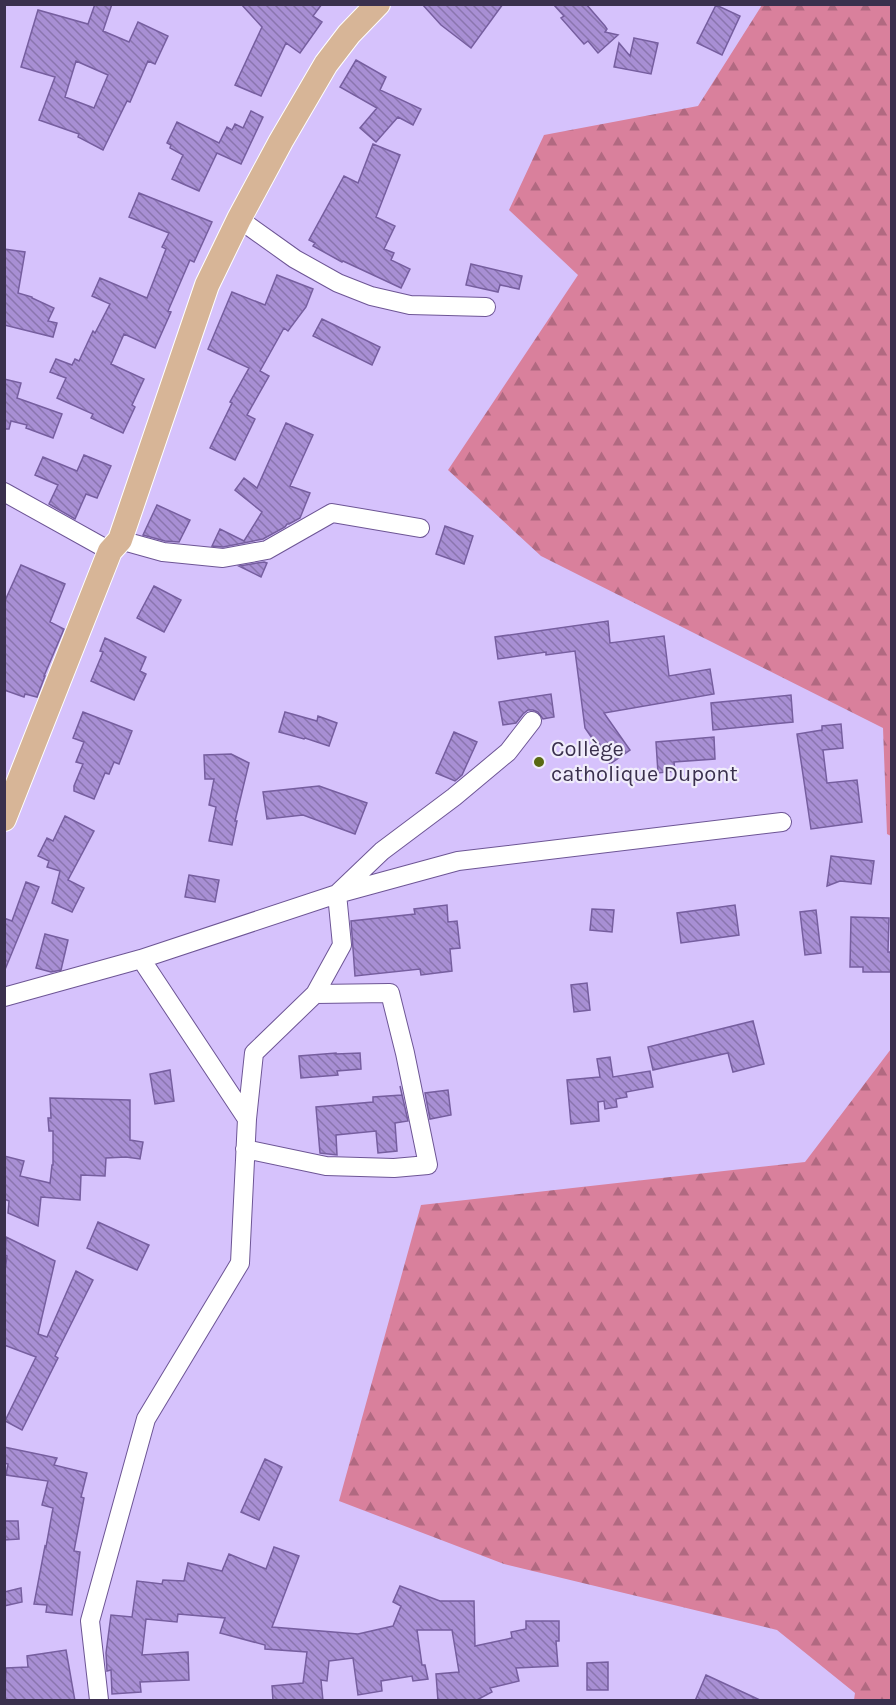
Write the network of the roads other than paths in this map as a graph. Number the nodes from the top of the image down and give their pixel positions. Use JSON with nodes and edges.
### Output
{"nodes":[{"id":1,"x":378,"y":4,"type":"edge"},
{"id":2,"x":239,"y":219,"type":"junction"},
{"id":3,"x":486,"y":307,"type":"dead end"},
{"id":4,"x":4,"y":492,"type":"edge"},
{"id":5,"x":420,"y":528,"type":"dead end"},
{"id":6,"x":115,"y":545,"type":"junction"},
{"id":7,"x":532,"y":721,"type":"dead end"},
{"id":8,"x":4,"y":819,"type":"edge"},
{"id":9,"x":782,"y":822,"type":"dead end"},
{"id":10,"x":337,"y":894,"type":"junction"},
{"id":11,"x":141,"y":959,"type":"junction"},
{"id":12,"x":315,"y":994,"type":"junction"},
{"id":13,"x":4,"y":997,"type":"edge"},
{"id":14,"x":247,"y":1119,"type":"junction"},
{"id":15,"x":245,"y":1149,"type":"junction"},
{"id":16,"x":99,"y":1701,"type":"edge"}],
"edges":[{"from":1,"to":2,"type":"main road"},
{"from":2,"to":3,"type":"street"},
{"from":2,"to":6,"type":"main road"},
{"from":4,"to":6,"type":"street"},
{"from":5,"to":6,"type":"street"},
{"from":6,"to":8,"type":"main road"},
{"from":7,"to":10,"type":"street"},
{"from":9,"to":10,"type":"street"},
{"from":10,"to":11,"type":"street"},
{"from":10,"to":12,"type":"street"},
{"from":11,"to":13,"type":"street"},
{"from":11,"to":14,"type":"street"},
{"from":12,"to":14,"type":"street"},
{"from":12,"to":15,"type":"street"},
{"from":14,"to":15,"type":"street"},
{"from":15,"to":16,"type":"street"}]}
